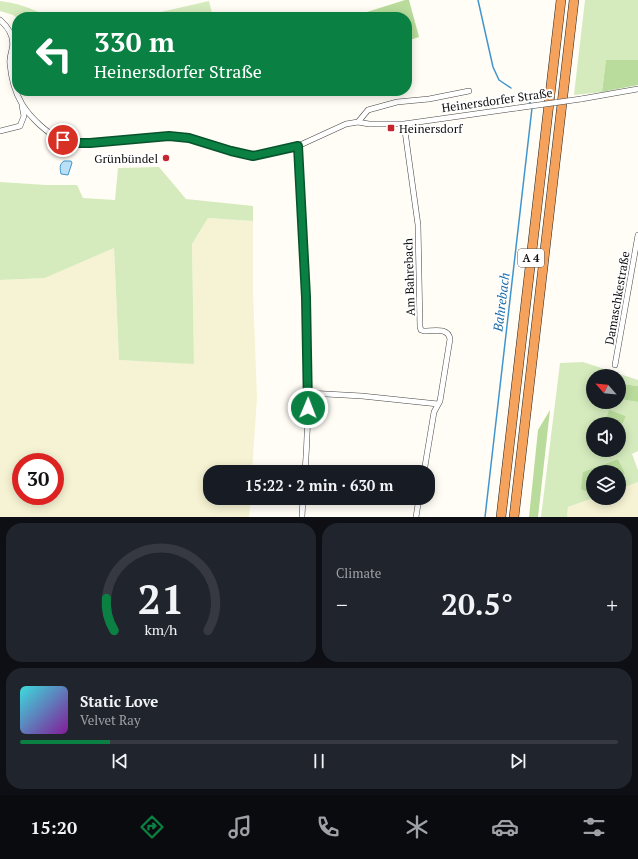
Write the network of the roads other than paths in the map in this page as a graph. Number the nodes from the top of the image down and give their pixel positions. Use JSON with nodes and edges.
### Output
{"nodes":[{"id":1,"x":561,"y":0,"type":"edge"},
{"id":2,"x":574,"y":0,"type":"edge"},
{"id":3,"x":0,"y":20,"type":"edge"},
{"id":4,"x":12,"y":39,"type":"edge"},
{"id":5,"x":12,"y":48,"type":"edge"},
{"id":6,"x":12,"y":77,"type":"edge"},
{"id":7,"x":638,"y":89,"type":"edge"},
{"id":8,"x":469,"y":91,"type":"dead end"},
{"id":9,"x":18,"y":96,"type":"edge"},
{"id":10,"x":22,"y":105,"type":"junction"},
{"id":11,"x":358,"y":122,"type":"junction"},
{"id":12,"x":404,"y":124,"type":"junction"},
{"id":13,"x":0,"y":131,"type":"edge"},
{"id":14,"x":298,"y":146,"type":"junction"},
{"id":15,"x":638,"y":235,"type":"edge"},
{"id":16,"x":615,"y":365,"type":"dead end"},
{"id":17,"x":308,"y":393,"type":"junction"},
{"id":18,"x":438,"y":404,"type":"junction"},
{"id":19,"x":305,"y":465,"type":"edge"},
{"id":20,"x":425,"y":465,"type":"edge"},
{"id":21,"x":303,"y":505,"type":"edge"},
{"id":22,"x":419,"y":505,"type":"edge"},
{"id":23,"x":302,"y":517,"type":"edge"},
{"id":24,"x":416,"y":517,"type":"edge"},
{"id":25,"x":501,"y":517,"type":"edge"},
{"id":26,"x":514,"y":517,"type":"edge"}],
"edges":[{"from":1,"to":25,"type":"highway","number":"A 4"},
{"from":2,"to":26,"type":"highway","number":"A 4"},
{"from":3,"to":4,"type":"street","name":"Heinersdorfer Straße"},
{"from":5,"to":6,"type":"street","name":"Heinersdorfer Straße"},
{"from":7,"to":12,"type":"street","name":"Heinersdorfer Straße","bridge":true},
{"from":8,"to":11,"type":"street","name":"Heinersdorfer Straße"},
{"from":9,"to":10,"type":"street","name":"Heinersdorfer Straße"},
{"from":10,"to":13,"type":"street"},
{"from":10,"to":14,"type":"street","name":"Heinersdorfer Straße"},
{"from":11,"to":12,"type":"street","name":"Heinersdorfer Straße"},
{"from":11,"to":14,"type":"street","name":"Heinersdorfer Straße"},
{"from":12,"to":18,"type":"street","name":"Am Bahrebach"},
{"from":14,"to":17,"type":"street"},
{"from":15,"to":16,"type":"street","name":"Damaschkestraße"},
{"from":17,"to":18,"type":"street"},
{"from":17,"to":19,"type":"street"},
{"from":18,"to":20,"type":"street","name":"Am Bahrebach"},
{"from":21,"to":23,"type":"street"},
{"from":22,"to":24,"type":"street"}]}
